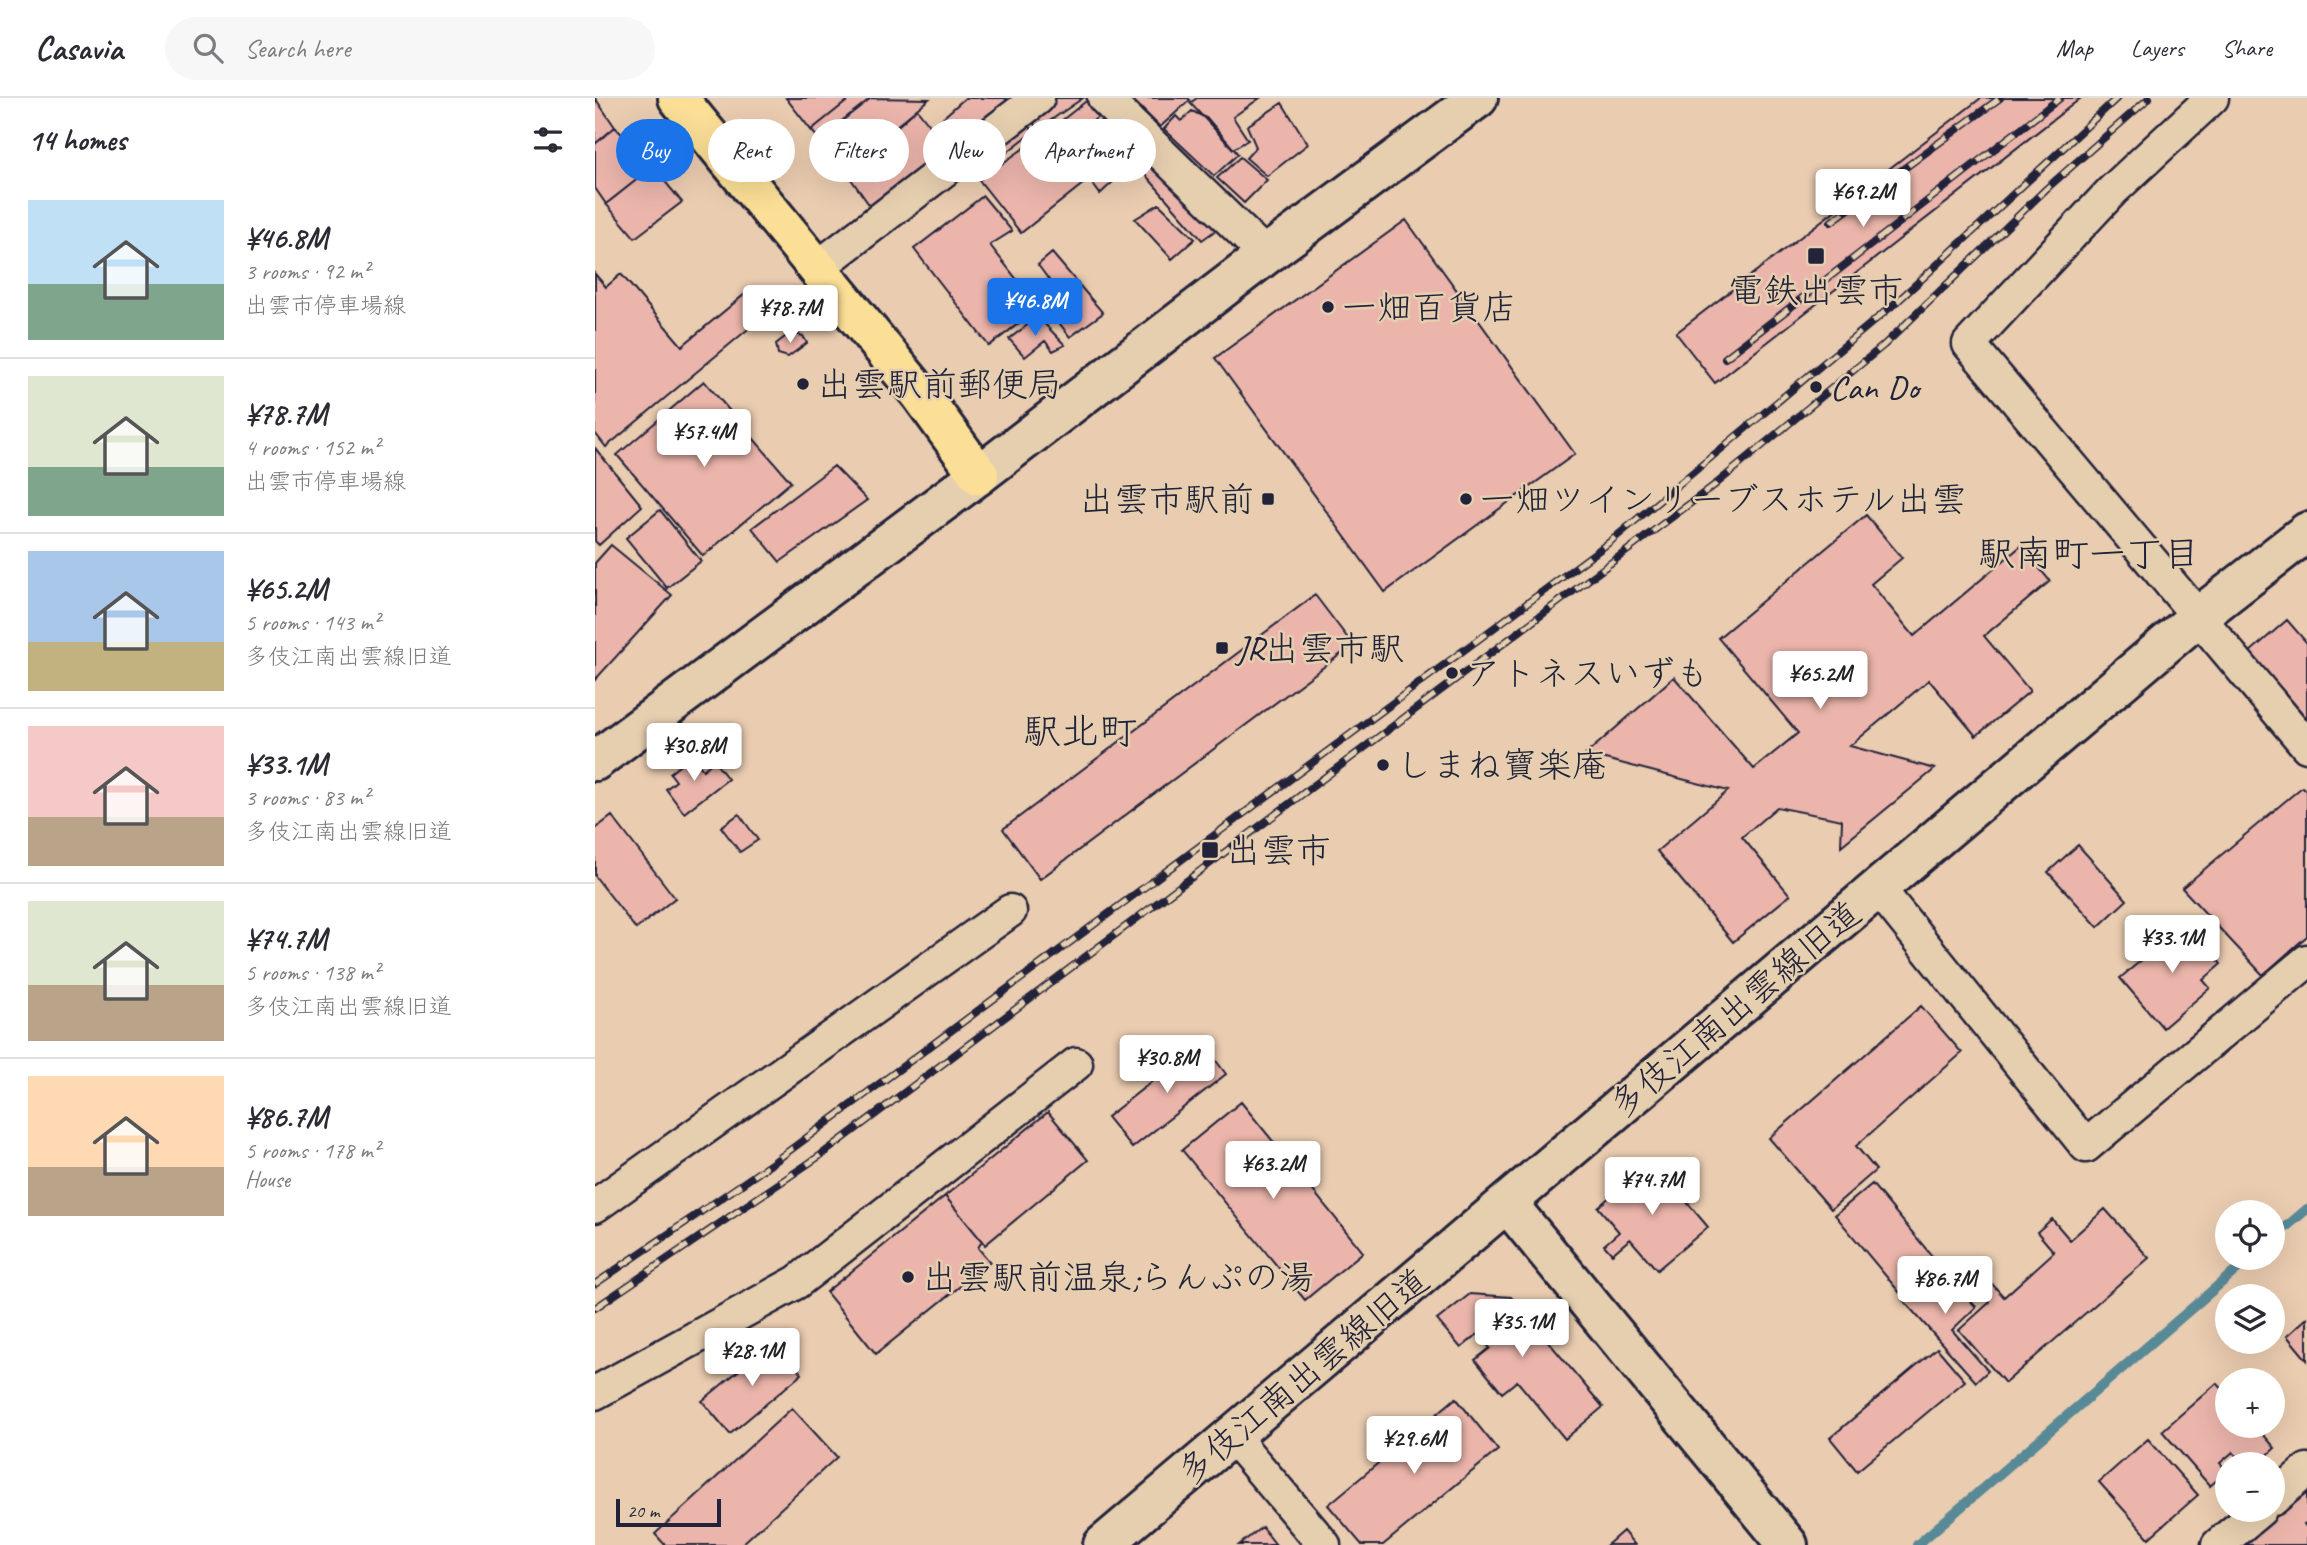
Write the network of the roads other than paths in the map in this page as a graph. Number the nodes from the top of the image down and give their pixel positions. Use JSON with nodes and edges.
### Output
{"nodes":[{"id":1,"x":678,"y":98,"type":"edge"},
{"id":2,"x":1038,"y":98,"type":"edge"},
{"id":3,"x":1104,"y":98,"type":"edge"},
{"id":4,"x":1478,"y":98,"type":"edge"},
{"id":5,"x":2212,"y":98,"type":"edge"},
{"id":6,"x":1266,"y":255,"type":"junction"},
{"id":7,"x":817,"y":268,"type":"junction"},
{"id":8,"x":979,"y":475,"type":"junction"},
{"id":9,"x":2307,"y":532,"type":"edge"},
{"id":10,"x":2199,"y":616,"type":"junction"},
{"id":11,"x":2307,"y":746,"type":"edge"},
{"id":12,"x":595,"y":761,"type":"edge"},
{"id":13,"x":1878,"y":887,"type":"junction"},
{"id":14,"x":1010,"y":911,"type":"dead end"},
{"id":15,"x":2307,"y":961,"type":"edge"},
{"id":16,"x":1076,"y":1064,"type":"dead end"},
{"id":17,"x":1507,"y":1203,"type":"junction"},
{"id":18,"x":595,"y":1206,"type":"edge"},
{"id":19,"x":595,"y":1393,"type":"edge"},
{"id":20,"x":1232,"y":1436,"type":"junction"},
{"id":21,"x":2307,"y":1470,"type":"edge"},
{"id":22,"x":2285,"y":1489,"type":"edge"},
{"id":23,"x":2246,"y":1522,"type":"edge"},
{"id":24,"x":1103,"y":1545,"type":"edge"},
{"id":25,"x":1324,"y":1545,"type":"edge"},
{"id":26,"x":1788,"y":1545,"type":"edge"},
{"id":27,"x":2218,"y":1545,"type":"edge"}],
"edges":[{"from":1,"to":7,"type":"main road"},
{"from":2,"to":7,"type":"street"},
{"from":3,"to":6,"type":"street"},
{"from":4,"to":6,"type":"street"},
{"from":5,"to":10,"type":"street"},
{"from":6,"to":8,"type":"street"},
{"from":7,"to":8,"type":"main road"},
{"from":8,"to":12,"type":"street"},
{"from":9,"to":10,"type":"street","name":"多伎江南出雲線旧道"},
{"from":10,"to":11,"type":"street"},
{"from":10,"to":13,"type":"street","name":"多伎江南出雲線旧道"},
{"from":13,"to":15,"type":"street"},
{"from":13,"to":17,"type":"street","name":"多伎江南出雲線旧道"},
{"from":14,"to":18,"type":"street"},
{"from":16,"to":19,"type":"street"},
{"from":17,"to":20,"type":"street","name":"多伎江南出雲線旧道"},
{"from":17,"to":26,"type":"street"},
{"from":20,"to":24,"type":"street","name":"多伎江南出雲線旧道"},
{"from":20,"to":25,"type":"street"},
{"from":21,"to":22,"type":"street"},
{"from":23,"to":27,"type":"street"}]}
